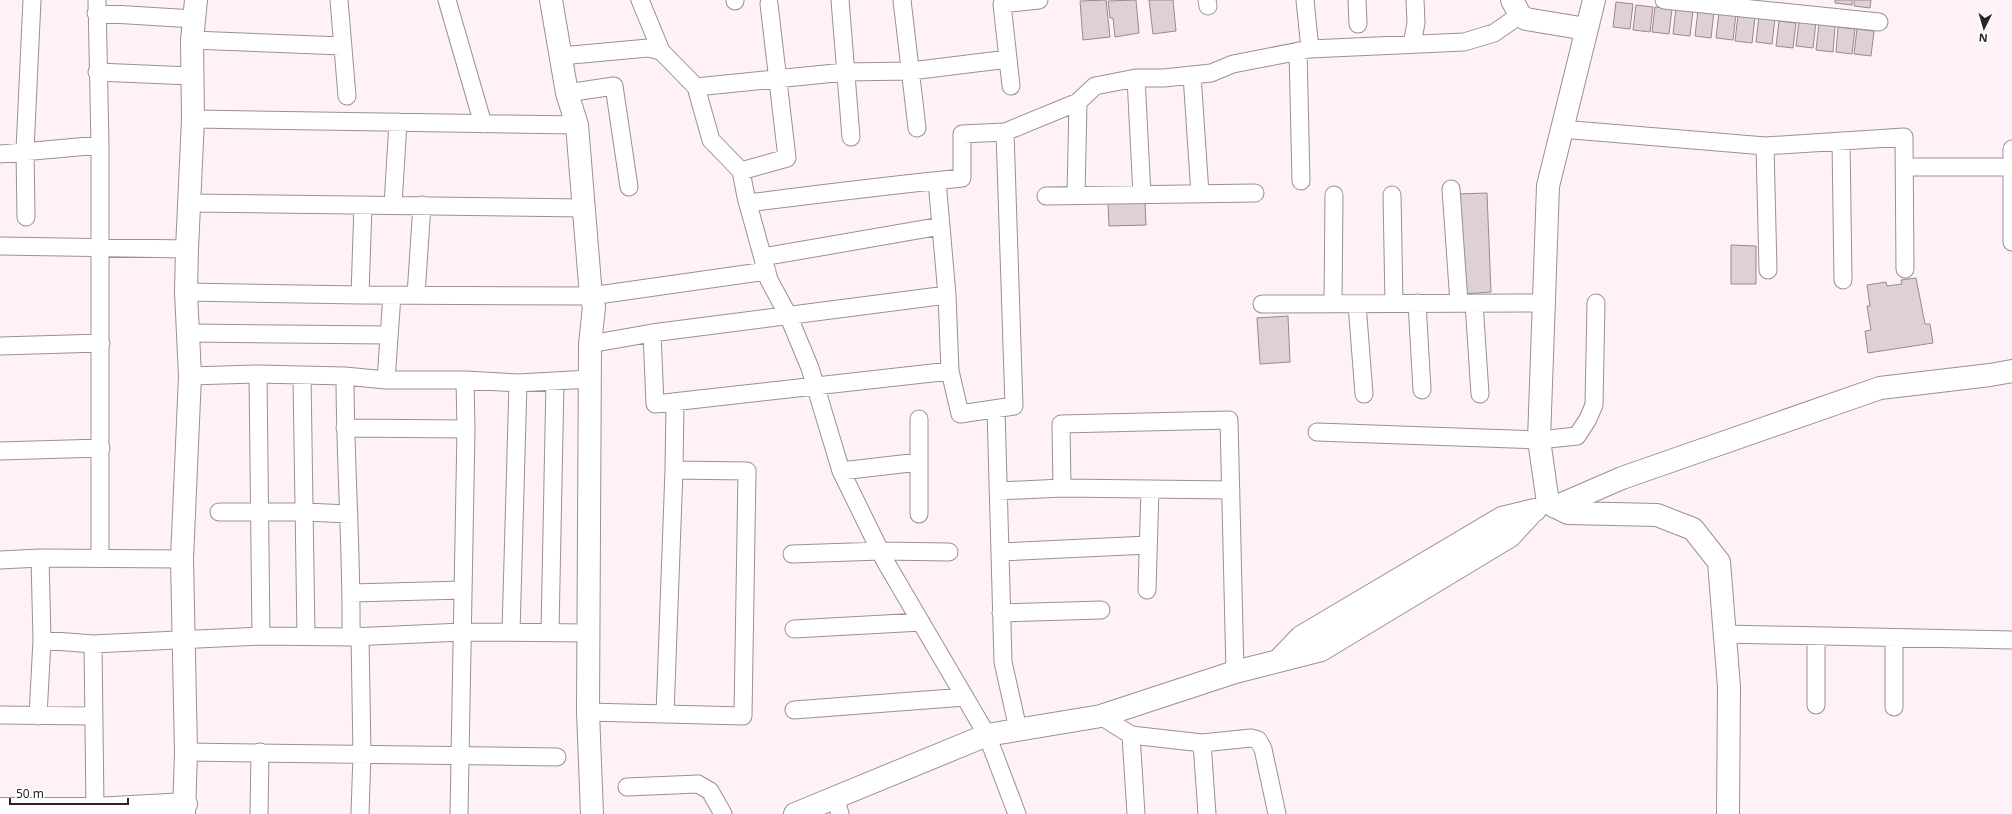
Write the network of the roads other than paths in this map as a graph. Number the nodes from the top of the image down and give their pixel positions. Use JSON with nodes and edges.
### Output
{"nodes":[{"id":1,"x":32,"y":0,"type":"edge"},
{"id":2,"x":339,"y":0,"type":"edge"},
{"id":3,"x":447,"y":0,"type":"edge"},
{"id":4,"x":551,"y":0,"type":"edge"},
{"id":5,"x":640,"y":0,"type":"edge"},
{"id":6,"x":840,"y":0,"type":"edge"},
{"id":7,"x":902,"y":0,"type":"edge"},
{"id":8,"x":1039,"y":0,"type":"edge"},
{"id":9,"x":1306,"y":0,"type":"edge"},
{"id":10,"x":1356,"y":0,"type":"edge"},
{"id":11,"x":1415,"y":0,"type":"edge"},
{"id":12,"x":1594,"y":0,"type":"edge"},
{"id":13,"x":1664,"y":0,"type":"edge"},
{"id":14,"x":769,"y":4,"type":"dead end"},
{"id":15,"x":1517,"y":6,"type":"edge"},
{"id":16,"x":96,"y":7,"type":"edge"},
{"id":17,"x":195,"y":9,"type":"edge"},
{"id":18,"x":1880,"y":22,"type":"dead end"},
{"id":19,"x":1358,"y":24,"type":"dead end"},
{"id":20,"x":1586,"y":29,"type":"junction"},
{"id":21,"x":192,"y":40,"type":"junction"},
{"id":22,"x":1412,"y":44,"type":"junction"},
{"id":23,"x":342,"y":46,"type":"junction"},
{"id":24,"x":1304,"y":50,"type":"junction"},
{"id":25,"x":661,"y":51,"type":"junction"},
{"id":26,"x":561,"y":56,"type":"junction"},
{"id":27,"x":1008,"y":59,"type":"junction"},
{"id":28,"x":911,"y":71,"type":"junction"},
{"id":29,"x":97,"y":72,"type":"junction"},
{"id":30,"x":845,"y":72,"type":"junction"},
{"id":31,"x":1192,"y":75,"type":"junction"},
{"id":32,"x":191,"y":76,"type":"junction"},
{"id":33,"x":1136,"y":78,"type":"junction"},
{"id":34,"x":778,"y":79,"type":"junction"},
{"id":35,"x":1011,"y":86,"type":"dead end"},
{"id":36,"x":696,"y":88,"type":"junction"},
{"id":37,"x":566,"y":93,"type":"junction"},
{"id":38,"x":347,"y":96,"type":"dead end"},
{"id":39,"x":1078,"y":102,"type":"junction"},
{"id":40,"x":193,"y":119,"type":"junction"},
{"id":41,"x":398,"y":122,"type":"junction"},
{"id":42,"x":483,"y":124,"type":"junction"},
{"id":43,"x":577,"y":126,"type":"junction"},
{"id":44,"x":917,"y":128,"type":"dead end"},
{"id":45,"x":1561,"y":128,"type":"junction"},
{"id":46,"x":1005,"y":132,"type":"junction"},
{"id":47,"x":851,"y":137,"type":"dead end"},
{"id":48,"x":1841,"y":141,"type":"junction"},
{"id":49,"x":100,"y":145,"type":"junction"},
{"id":50,"x":1765,"y":146,"type":"junction"},
{"id":51,"x":25,"y":150,"type":"junction"},
{"id":52,"x":2012,"y":150,"type":"edge"},
{"id":53,"x":0,"y":154,"type":"edge"},
{"id":54,"x":2011,"y":167,"type":"junction"},
{"id":55,"x":1904,"y":168,"type":"junction"},
{"id":56,"x":741,"y":171,"type":"junction"},
{"id":57,"x":937,"y":181,"type":"junction"},
{"id":58,"x":1301,"y":181,"type":"dead end"},
{"id":59,"x":628,"y":187,"type":"dead end"},
{"id":60,"x":1451,"y":189,"type":"dead end"},
{"id":61,"x":1200,"y":194,"type":"junction"},
{"id":62,"x":1255,"y":194,"type":"dead end"},
{"id":63,"x":1142,"y":195,"type":"junction"},
{"id":64,"x":1334,"y":195,"type":"dead end"},
{"id":65,"x":1392,"y":195,"type":"dead end"},
{"id":66,"x":1046,"y":196,"type":"dead end"},
{"id":67,"x":1076,"y":196,"type":"junction"},
{"id":68,"x":189,"y":203,"type":"junction"},
{"id":69,"x":748,"y":203,"type":"junction"},
{"id":70,"x":363,"y":205,"type":"junction"},
{"id":71,"x":393,"y":205,"type":"junction"},
{"id":72,"x":422,"y":205,"type":"junction"},
{"id":73,"x":583,"y":208,"type":"junction"},
{"id":74,"x":26,"y":217,"type":"dead end"},
{"id":75,"x":941,"y":226,"type":"junction"},
{"id":76,"x":2012,"y":242,"type":"edge"},
{"id":77,"x":0,"y":246,"type":"edge"},
{"id":78,"x":100,"y":248,"type":"junction"},
{"id":79,"x":187,"y":249,"type":"junction"},
{"id":80,"x":765,"y":264,"type":"junction"},
{"id":81,"x":1905,"y":269,"type":"dead end"},
{"id":82,"x":1768,"y":270,"type":"dead end"},
{"id":83,"x":1843,"y":280,"type":"dead end"},
{"id":84,"x":186,"y":292,"type":"junction"},
{"id":85,"x":360,"y":295,"type":"junction"},
{"id":86,"x":392,"y":295,"type":"junction"},
{"id":87,"x":416,"y":295,"type":"junction"},
{"id":88,"x":947,"y":295,"type":"junction"},
{"id":89,"x":590,"y":296,"type":"junction"},
{"id":90,"x":1417,"y":303,"type":"junction"},
{"id":91,"x":1467,"y":303,"type":"junction"},
{"id":92,"x":1544,"y":303,"type":"junction"},
{"id":93,"x":1596,"y":303,"type":"dead end"},
{"id":94,"x":1262,"y":304,"type":"dead end"},
{"id":95,"x":1333,"y":304,"type":"junction"},
{"id":96,"x":1357,"y":304,"type":"junction"},
{"id":97,"x":1394,"y":304,"type":"junction"},
{"id":98,"x":788,"y":315,"type":"junction"},
{"id":99,"x":188,"y":333,"type":"junction"},
{"id":100,"x":652,"y":333,"type":"junction"},
{"id":101,"x":389,"y":335,"type":"junction"},
{"id":102,"x":101,"y":343,"type":"junction"},
{"id":103,"x":590,"y":344,"type":"junction"},
{"id":104,"x":0,"y":346,"type":"edge"},
{"id":105,"x":950,"y":371,"type":"junction"},
{"id":106,"x":2012,"y":371,"type":"edge"},
{"id":107,"x":258,"y":374,"type":"junction"},
{"id":108,"x":190,"y":376,"type":"junction"},
{"id":109,"x":302,"y":376,"type":"junction"},
{"id":110,"x":345,"y":376,"type":"junction"},
{"id":111,"x":590,"y":379,"type":"junction"},
{"id":112,"x":386,"y":380,"type":"junction"},
{"id":113,"x":465,"y":380,"type":"junction"},
{"id":114,"x":555,"y":382,"type":"junction"},
{"id":115,"x":518,"y":383,"type":"junction"},
{"id":116,"x":816,"y":386,"type":"junction"},
{"id":117,"x":1422,"y":390,"type":"dead end"},
{"id":118,"x":1364,"y":394,"type":"dead end"},
{"id":119,"x":1480,"y":394,"type":"dead end"},
{"id":120,"x":675,"y":402,"type":"junction"},
{"id":121,"x":996,"y":409,"type":"junction"},
{"id":122,"x":919,"y":419,"type":"dead end"},
{"id":123,"x":345,"y":428,"type":"junction"},
{"id":124,"x":466,"y":429,"type":"junction"},
{"id":125,"x":1317,"y":432,"type":"dead end"},
{"id":126,"x":1539,"y":440,"type":"junction"},
{"id":127,"x":101,"y":448,"type":"junction"},
{"id":128,"x":0,"y":451,"type":"edge"},
{"id":129,"x":919,"y":462,"type":"junction"},
{"id":130,"x":674,"y":470,"type":"junction"},
{"id":131,"x":841,"y":471,"type":"junction"},
{"id":132,"x":1062,"y":488,"type":"junction"},
{"id":133,"x":1150,"y":489,"type":"junction"},
{"id":134,"x":1231,"y":490,"type":"junction"},
{"id":135,"x":998,"y":491,"type":"junction"},
{"id":136,"x":1546,"y":507,"type":"junction"},
{"id":137,"x":219,"y":512,"type":"dead end"},
{"id":138,"x":260,"y":512,"type":"junction"},
{"id":139,"x":305,"y":512,"type":"junction"},
{"id":140,"x":349,"y":514,"type":"junction"},
{"id":141,"x":919,"y":514,"type":"dead end"},
{"id":142,"x":1148,"y":545,"type":"junction"},
{"id":143,"x":881,"y":551,"type":"junction"},
{"id":144,"x":949,"y":552,"type":"dead end"},
{"id":145,"x":1000,"y":552,"type":"junction"},
{"id":146,"x":792,"y":554,"type":"dead end"},
{"id":147,"x":40,"y":558,"type":"junction"},
{"id":148,"x":100,"y":558,"type":"junction"},
{"id":149,"x":182,"y":559,"type":"junction"},
{"id":150,"x":0,"y":560,"type":"edge"},
{"id":151,"x":463,"y":590,"type":"junction"},
{"id":152,"x":1146,"y":590,"type":"dead end"},
{"id":153,"x":352,"y":592,"type":"junction"},
{"id":154,"x":1101,"y":610,"type":"dead end"},
{"id":155,"x":1001,"y":613,"type":"junction"},
{"id":156,"x":921,"y":622,"type":"junction"},
{"id":157,"x":794,"y":629,"type":"dead end"},
{"id":158,"x":463,"y":632,"type":"junction"},
{"id":159,"x":511,"y":632,"type":"junction"},
{"id":160,"x":550,"y":632,"type":"junction"},
{"id":161,"x":589,"y":633,"type":"junction"},
{"id":162,"x":1725,"y":634,"type":"junction"},
{"id":163,"x":306,"y":635,"type":"junction"},
{"id":164,"x":261,"y":636,"type":"junction"},
{"id":165,"x":356,"y":636,"type":"junction"},
{"id":166,"x":1816,"y":636,"type":"junction"},
{"id":167,"x":183,"y":638,"type":"junction"},
{"id":168,"x":1894,"y":638,"type":"junction"},
{"id":169,"x":42,"y":640,"type":"junction"},
{"id":170,"x":2012,"y":640,"type":"edge"},
{"id":171,"x":93,"y":644,"type":"junction"},
{"id":172,"x":1235,"y":672,"type":"junction"},
{"id":173,"x":965,"y":697,"type":"junction"},
{"id":174,"x":1816,"y":705,"type":"dead end"},
{"id":175,"x":1894,"y":707,"type":"dead end"},
{"id":176,"x":794,"y":710,"type":"dead end"},
{"id":177,"x":588,"y":712,"type":"junction"},
{"id":178,"x":665,"y":714,"type":"junction"},
{"id":179,"x":0,"y":715,"type":"edge"},
{"id":180,"x":38,"y":716,"type":"junction"},
{"id":181,"x":94,"y":716,"type":"junction"},
{"id":182,"x":1101,"y":716,"type":"junction"},
{"id":183,"x":1018,"y":729,"type":"junction"},
{"id":184,"x":987,"y":735,"type":"junction"},
{"id":185,"x":1131,"y":735,"type":"junction"},
{"id":186,"x":1202,"y":743,"type":"junction"},
{"id":187,"x":186,"y":752,"type":"junction"},
{"id":188,"x":260,"y":752,"type":"junction"},
{"id":189,"x":362,"y":754,"type":"junction"},
{"id":190,"x":460,"y":755,"type":"junction"},
{"id":191,"x":557,"y":757,"type":"dead end"},
{"id":192,"x":627,"y":787,"type":"dead end"},
{"id":193,"x":837,"y":806,"type":"edge"},
{"id":194,"x":94,"y":808,"type":"junction"},
{"id":195,"x":0,"y":809,"type":"edge"},
{"id":196,"x":185,"y":809,"type":"edge"},
{"id":197,"x":259,"y":814,"type":"edge"},
{"id":198,"x":360,"y":814,"type":"edge"},
{"id":199,"x":459,"y":814,"type":"edge"},
{"id":200,"x":592,"y":814,"type":"edge"},
{"id":201,"x":723,"y":814,"type":"edge"},
{"id":202,"x":795,"y":814,"type":"edge"},
{"id":203,"x":1017,"y":814,"type":"edge"},
{"id":204,"x":1136,"y":814,"type":"edge"},
{"id":205,"x":1207,"y":814,"type":"edge"},
{"id":206,"x":1277,"y":814,"type":"edge"},
{"id":207,"x":1728,"y":814,"type":"edge"}],
"edges":[{"from":1,"to":51,"type":"street"},
{"from":2,"to":23,"type":"street"},
{"from":3,"to":42,"type":"street"},
{"from":4,"to":26,"type":"street"},
{"from":5,"to":25,"type":"street"},
{"from":6,"to":30,"type":"street"},
{"from":7,"to":28,"type":"street"},
{"from":8,"to":27,"type":"street"},
{"from":9,"to":24,"type":"street"},
{"from":10,"to":19,"type":"street"},
{"from":11,"to":22,"type":"street"},
{"from":12,"to":20,"type":"street"},
{"from":13,"to":18,"type":"street"},
{"from":14,"to":34,"type":"street"},
{"from":15,"to":20,"type":"street"},
{"from":15,"to":22,"type":"street"},
{"from":16,"to":17,"type":"street"},
{"from":16,"to":29,"type":"street"},
{"from":17,"to":21,"type":"street"},
{"from":20,"to":45,"type":"street"},
{"from":21,"to":23,"type":"street"},
{"from":21,"to":32,"type":"street"},
{"from":22,"to":24,"type":"street"},
{"from":23,"to":38,"type":"street"},
{"from":24,"to":31,"type":"street"},
{"from":24,"to":58,"type":"street"},
{"from":25,"to":26,"type":"street"},
{"from":25,"to":36,"type":"street"},
{"from":26,"to":37,"type":"street"},
{"from":27,"to":28,"type":"street"},
{"from":27,"to":35,"type":"street"},
{"from":28,"to":30,"type":"street"},
{"from":28,"to":44,"type":"street"},
{"from":29,"to":32,"type":"street"},
{"from":29,"to":49,"type":"street"},
{"from":30,"to":34,"type":"street"},
{"from":30,"to":47,"type":"street"},
{"from":31,"to":33,"type":"street"},
{"from":31,"to":61,"type":"street"},
{"from":32,"to":40,"type":"street"},
{"from":33,"to":39,"type":"street"},
{"from":33,"to":63,"type":"street"},
{"from":34,"to":36,"type":"street"},
{"from":34,"to":56,"type":"street"},
{"from":36,"to":56,"type":"street"},
{"from":37,"to":43,"type":"street"},
{"from":37,"to":59,"type":"street"},
{"from":39,"to":46,"type":"street"},
{"from":39,"to":67,"type":"street"},
{"from":40,"to":41,"type":"street"},
{"from":40,"to":68,"type":"street"},
{"from":41,"to":42,"type":"street"},
{"from":41,"to":71,"type":"street"},
{"from":42,"to":43,"type":"street"},
{"from":43,"to":73,"type":"street"},
{"from":45,"to":50,"type":"street"},
{"from":45,"to":92,"type":"street"},
{"from":46,"to":57,"type":"street"},
{"from":46,"to":121,"type":"street"},
{"from":48,"to":50,"type":"street"},
{"from":48,"to":55,"type":"street"},
{"from":48,"to":83,"type":"street"},
{"from":49,"to":51,"type":"street"},
{"from":49,"to":78,"type":"street"},
{"from":50,"to":82,"type":"street"},
{"from":51,"to":53,"type":"street"},
{"from":51,"to":74,"type":"street"},
{"from":52,"to":54,"type":"street"},
{"from":54,"to":55,"type":"street"},
{"from":54,"to":76,"type":"street"},
{"from":55,"to":81,"type":"street"},
{"from":56,"to":69,"type":"street"},
{"from":57,"to":69,"type":"street"},
{"from":57,"to":75,"type":"street"},
{"from":60,"to":91,"type":"street"},
{"from":61,"to":62,"type":"street"},
{"from":61,"to":63,"type":"street"},
{"from":63,"to":67,"type":"street"},
{"from":64,"to":95,"type":"street"},
{"from":65,"to":97,"type":"street"},
{"from":66,"to":67,"type":"street"},
{"from":68,"to":70,"type":"street"},
{"from":68,"to":79,"type":"street"},
{"from":69,"to":80,"type":"street"},
{"from":70,"to":71,"type":"street"},
{"from":70,"to":85,"type":"street"},
{"from":71,"to":72,"type":"street"},
{"from":72,"to":73,"type":"street"},
{"from":72,"to":87,"type":"street"},
{"from":73,"to":89,"type":"street"},
{"from":75,"to":80,"type":"street"},
{"from":75,"to":88,"type":"street"},
{"from":77,"to":78,"type":"street"},
{"from":78,"to":79,"type":"street"},
{"from":78,"to":102,"type":"street"},
{"from":79,"to":84,"type":"street"},
{"from":80,"to":89,"type":"street"},
{"from":80,"to":98,"type":"street"},
{"from":84,"to":85,"type":"street"},
{"from":84,"to":99,"type":"street"},
{"from":85,"to":86,"type":"street"},
{"from":86,"to":87,"type":"street"},
{"from":86,"to":101,"type":"street"},
{"from":87,"to":89,"type":"street"},
{"from":88,"to":98,"type":"street"},
{"from":88,"to":105,"type":"street"},
{"from":89,"to":103,"type":"street"},
{"from":90,"to":91,"type":"street"},
{"from":90,"to":97,"type":"street"},
{"from":90,"to":117,"type":"street"},
{"from":91,"to":92,"type":"street"},
{"from":91,"to":119,"type":"street"},
{"from":92,"to":126,"type":"street"},
{"from":93,"to":126,"type":"street"},
{"from":94,"to":95,"type":"street"},
{"from":95,"to":96,"type":"street"},
{"from":96,"to":97,"type":"street"},
{"from":96,"to":118,"type":"street"},
{"from":98,"to":100,"type":"street"},
{"from":98,"to":116,"type":"street"},
{"from":99,"to":101,"type":"street"},
{"from":99,"to":108,"type":"street"},
{"from":100,"to":103,"type":"street"},
{"from":100,"to":120,"type":"street"},
{"from":101,"to":112,"type":"street"},
{"from":102,"to":104,"type":"street"},
{"from":102,"to":127,"type":"street"},
{"from":103,"to":111,"type":"street"},
{"from":105,"to":116,"type":"street"},
{"from":105,"to":121,"type":"street"},
{"from":106,"to":136,"type":"street"},
{"from":107,"to":108,"type":"street"},
{"from":107,"to":109,"type":"street"},
{"from":107,"to":138,"type":"street"},
{"from":108,"to":149,"type":"street"},
{"from":109,"to":110,"type":"street"},
{"from":109,"to":139,"type":"street"},
{"from":110,"to":112,"type":"street"},
{"from":110,"to":123,"type":"street"},
{"from":111,"to":114,"type":"street"},
{"from":111,"to":161,"type":"street"},
{"from":112,"to":113,"type":"street"},
{"from":113,"to":115,"type":"street"},
{"from":113,"to":124,"type":"street"},
{"from":114,"to":115,"type":"street"},
{"from":114,"to":160,"type":"street"},
{"from":115,"to":159,"type":"street"},
{"from":116,"to":120,"type":"street"},
{"from":116,"to":131,"type":"street"},
{"from":120,"to":130,"type":"street"},
{"from":121,"to":135,"type":"street"},
{"from":122,"to":129,"type":"street"},
{"from":123,"to":124,"type":"street"},
{"from":123,"to":140,"type":"street"},
{"from":124,"to":151,"type":"street"},
{"from":125,"to":126,"type":"street"},
{"from":126,"to":136,"type":"street"},
{"from":127,"to":128,"type":"street"},
{"from":127,"to":148,"type":"street"},
{"from":129,"to":131,"type":"street"},
{"from":129,"to":141,"type":"street"},
{"from":130,"to":178,"type":"street"},
{"from":130,"to":178,"type":"street"},
{"from":131,"to":143,"type":"street"},
{"from":132,"to":133,"type":"street"},
{"from":132,"to":134,"type":"street"},
{"from":132,"to":135,"type":"street"},
{"from":133,"to":134,"type":"street"},
{"from":133,"to":142,"type":"street"},
{"from":134,"to":172,"type":"street"},
{"from":135,"to":145,"type":"street"},
{"from":136,"to":162,"type":"street"},
{"from":136,"to":172,"type":"street"},
{"from":137,"to":138,"type":"street"},
{"from":138,"to":139,"type":"street"},
{"from":138,"to":164,"type":"street"},
{"from":139,"to":140,"type":"street"},
{"from":139,"to":163,"type":"street"},
{"from":140,"to":153,"type":"street"},
{"from":142,"to":145,"type":"street"},
{"from":142,"to":152,"type":"street"},
{"from":143,"to":144,"type":"street"},
{"from":143,"to":146,"type":"street"},
{"from":143,"to":156,"type":"street"},
{"from":145,"to":155,"type":"street"},
{"from":147,"to":148,"type":"street"},
{"from":147,"to":150,"type":"street"},
{"from":147,"to":169,"type":"street"},
{"from":148,"to":149,"type":"street"},
{"from":149,"to":167,"type":"street"},
{"from":151,"to":153,"type":"street"},
{"from":151,"to":158,"type":"street"},
{"from":153,"to":165,"type":"street"},
{"from":154,"to":155,"type":"street"},
{"from":155,"to":183,"type":"street"},
{"from":156,"to":157,"type":"street"},
{"from":156,"to":173,"type":"street"},
{"from":158,"to":159,"type":"street"},
{"from":158,"to":165,"type":"street"},
{"from":158,"to":190,"type":"street"},
{"from":159,"to":160,"type":"street"},
{"from":160,"to":161,"type":"street"},
{"from":161,"to":177,"type":"street"},
{"from":162,"to":166,"type":"street"},
{"from":162,"to":207,"type":"street"},
{"from":163,"to":164,"type":"street"},
{"from":163,"to":165,"type":"street"},
{"from":164,"to":167,"type":"street"},
{"from":165,"to":189,"type":"street"},
{"from":166,"to":168,"type":"street"},
{"from":166,"to":174,"type":"street"},
{"from":167,"to":171,"type":"street"},
{"from":167,"to":187,"type":"street"},
{"from":168,"to":170,"type":"street"},
{"from":168,"to":175,"type":"street"},
{"from":169,"to":171,"type":"street"},
{"from":169,"to":180,"type":"street"},
{"from":171,"to":181,"type":"street"},
{"from":172,"to":182,"type":"street"},
{"from":173,"to":176,"type":"street"},
{"from":173,"to":184,"type":"street"},
{"from":177,"to":178,"type":"street"},
{"from":177,"to":200,"type":"street"},
{"from":179,"to":180,"type":"street"},
{"from":180,"to":181,"type":"street"},
{"from":181,"to":194,"type":"street"},
{"from":182,"to":183,"type":"street"},
{"from":182,"to":185,"type":"street"},
{"from":183,"to":184,"type":"street"},
{"from":184,"to":193,"type":"street"},
{"from":184,"to":203,"type":"street"},
{"from":185,"to":186,"type":"street"},
{"from":185,"to":204,"type":"street"},
{"from":186,"to":205,"type":"street"},
{"from":186,"to":206,"type":"street"},
{"from":187,"to":188,"type":"street"},
{"from":187,"to":196,"type":"street"},
{"from":188,"to":189,"type":"street"},
{"from":188,"to":197,"type":"street"},
{"from":189,"to":190,"type":"street"},
{"from":189,"to":198,"type":"street"},
{"from":190,"to":191,"type":"street"},
{"from":190,"to":199,"type":"street"},
{"from":192,"to":201,"type":"street"},
{"from":193,"to":202,"type":"street"},
{"from":194,"to":195,"type":"street"},
{"from":194,"to":196,"type":"street"}]}
